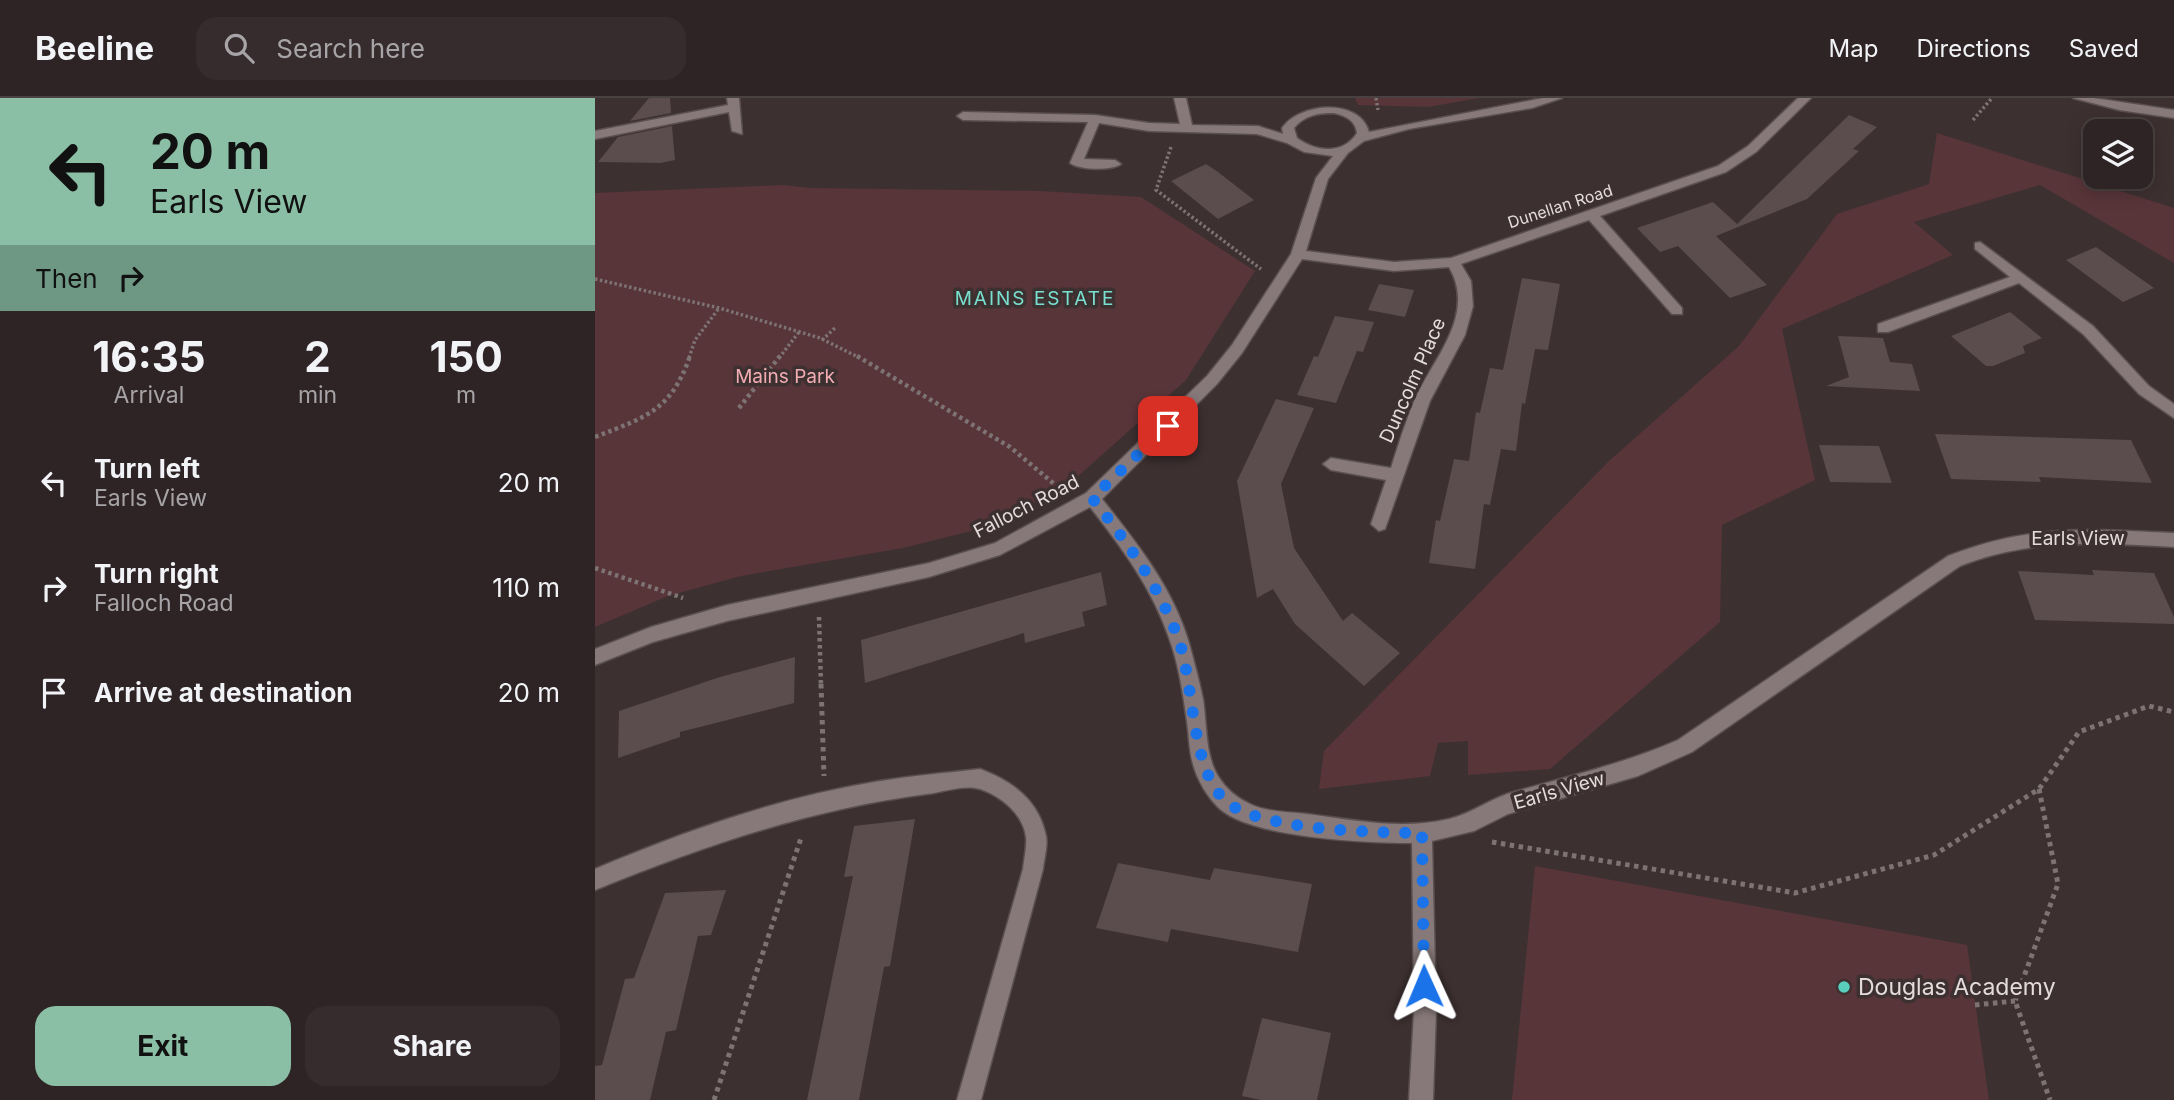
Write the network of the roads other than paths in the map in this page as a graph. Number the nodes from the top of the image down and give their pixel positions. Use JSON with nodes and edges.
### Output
{"nodes":[{"id":1,"x":1180,"y":98,"type":"edge"},
{"id":2,"x":1311,"y":98,"type":"edge"},
{"id":3,"x":1329,"y":98,"type":"edge"},
{"id":4,"x":1556,"y":98,"type":"edge"},
{"id":5,"x":1805,"y":98,"type":"edge"},
{"id":6,"x":2079,"y":98,"type":"edge"},
{"id":7,"x":733,"y":103,"type":"edge"},
{"id":8,"x":1304,"y":113,"type":"junction"},
{"id":9,"x":1350,"y":114,"type":"junction"},
{"id":10,"x":2174,"y":114,"type":"edge"},
{"id":11,"x":963,"y":116,"type":"dead end"},
{"id":12,"x":1095,"y":120,"type":"junction"},
{"id":13,"x":1291,"y":122,"type":"junction"},
{"id":14,"x":1401,"y":125,"type":"junction"},
{"id":15,"x":1187,"y":128,"type":"junction"},
{"id":16,"x":1258,"y":130,"type":"junction"},
{"id":17,"x":738,"y":131,"type":"dead end"},
{"id":18,"x":595,"y":135,"type":"edge"},
{"id":19,"x":1361,"y":138,"type":"junction"},
{"id":20,"x":1291,"y":140,"type":"junction"},
{"id":21,"x":1344,"y":149,"type":"junction"},
{"id":22,"x":1307,"y":151,"type":"junction"},
{"id":23,"x":1115,"y":164,"type":"dead end"},
{"id":24,"x":1322,"y":178,"type":"junction"},
{"id":25,"x":1591,"y":214,"type":"junction"},
{"id":26,"x":1980,"y":246,"type":"dead end"},
{"id":27,"x":1298,"y":254,"type":"junction"},
{"id":28,"x":1453,"y":262,"type":"junction"},
{"id":29,"x":2020,"y":278,"type":"junction"},
{"id":30,"x":1677,"y":310,"type":"dead end"},
{"id":31,"x":1882,"y":328,"type":"dead end"},
{"id":32,"x":2174,"y":412,"type":"edge"},
{"id":33,"x":1331,"y":464,"type":"dead end"},
{"id":34,"x":1395,"y":475,"type":"junction"},
{"id":35,"x":1085,"y":502,"type":"junction"},
{"id":36,"x":1379,"y":524,"type":"dead end"},
{"id":37,"x":2174,"y":540,"type":"edge"},
{"id":38,"x":595,"y":657,"type":"edge"},
{"id":39,"x":1422,"y":833,"type":"junction"},
{"id":40,"x":595,"y":880,"type":"edge"},
{"id":41,"x":969,"y":1100,"type":"edge"},
{"id":42,"x":1421,"y":1100,"type":"edge"}],
"edges":[{"from":1,"to":15,"type":"street"},
{"from":2,"to":8,"type":"street"},
{"from":3,"to":9,"type":"street"},
{"from":4,"to":14,"type":"street"},
{"from":5,"to":25,"type":"street","name":"Dunellan Road"},
{"from":6,"to":10,"type":"street"},
{"from":7,"to":17,"type":"street"},
{"from":7,"to":18,"type":"street"},
{"from":8,"to":9,"type":"street"},
{"from":8,"to":13,"type":"street"},
{"from":9,"to":14,"type":"street"},
{"from":9,"to":19,"type":"street"},
{"from":11,"to":12,"type":"street"},
{"from":12,"to":15,"type":"street"},
{"from":12,"to":23,"type":"street"},
{"from":13,"to":16,"type":"street"},
{"from":13,"to":20,"type":"street"},
{"from":14,"to":19,"type":"street"},
{"from":15,"to":16,"type":"street"},
{"from":16,"to":20,"type":"street"},
{"from":19,"to":21,"type":"street"},
{"from":20,"to":22,"type":"street"},
{"from":21,"to":22,"type":"street"},
{"from":21,"to":24,"type":"street","name":"Falloch Road"},
{"from":22,"to":24,"type":"street"},
{"from":24,"to":27,"type":"street","name":"Falloch Road"},
{"from":25,"to":28,"type":"street","name":"Dunellan Road"},
{"from":25,"to":30,"type":"street"},
{"from":26,"to":29,"type":"street"},
{"from":27,"to":28,"type":"street","name":"Dunellan Road"},
{"from":27,"to":35,"type":"street","name":"Falloch Road"},
{"from":28,"to":34,"type":"street","name":"Duncolm Place"},
{"from":29,"to":31,"type":"street"},
{"from":29,"to":32,"type":"street"},
{"from":33,"to":34,"type":"street","name":"Duncolm Place"},
{"from":34,"to":36,"type":"street","name":"Duncolm Place"},
{"from":35,"to":38,"type":"street","name":"Falloch Road"},
{"from":35,"to":39,"type":"street","name":"Earls View"},
{"from":37,"to":39,"type":"street","name":"Earls View"},
{"from":39,"to":42,"type":"street"},
{"from":40,"to":41,"type":"street"}]}
